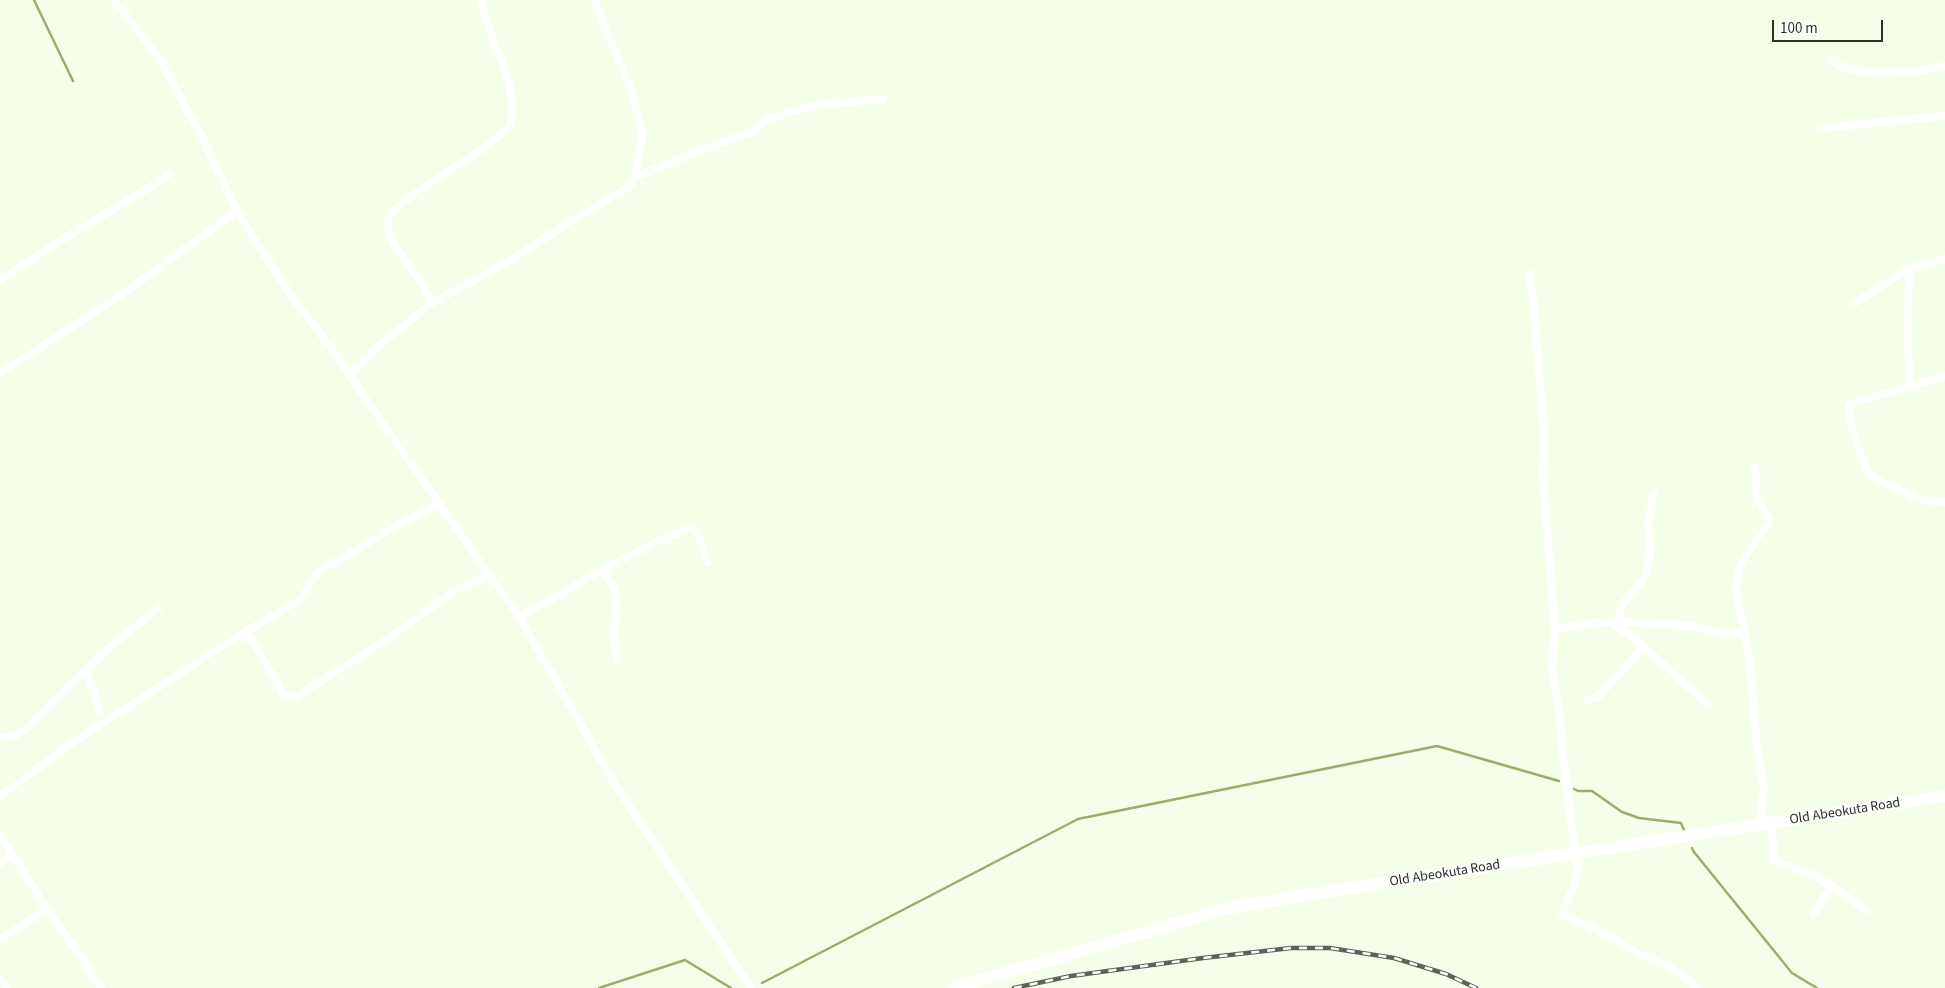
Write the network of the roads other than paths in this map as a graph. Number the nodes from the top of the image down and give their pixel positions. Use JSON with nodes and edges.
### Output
{"nodes":[{"id":1,"x":114,"y":0,"type":"edge"},
{"id":2,"x":481,"y":0,"type":"edge"},
{"id":3,"x":595,"y":0,"type":"edge"},
{"id":4,"x":1832,"y":60,"type":"dead end"},
{"id":5,"x":1945,"y":66,"type":"edge"},
{"id":6,"x":882,"y":99,"type":"dead end"},
{"id":7,"x":1945,"y":116,"type":"edge"},
{"id":8,"x":1820,"y":128,"type":"dead end"},
{"id":9,"x":170,"y":175,"type":"dead end"},
{"id":10,"x":636,"y":177,"type":"junction"},
{"id":11,"x":237,"y":211,"type":"junction"},
{"id":12,"x":1945,"y":260,"type":"edge"},
{"id":13,"x":1909,"y":269,"type":"junction"},
{"id":14,"x":1529,"y":274,"type":"dead end"},
{"id":15,"x":0,"y":280,"type":"edge"},
{"id":16,"x":432,"y":303,"type":"junction"},
{"id":17,"x":1853,"y":304,"type":"dead end"},
{"id":18,"x":0,"y":373,"type":"edge"},
{"id":19,"x":350,"y":374,"type":"junction"},
{"id":20,"x":1945,"y":376,"type":"edge"},
{"id":21,"x":1910,"y":386,"type":"junction"},
{"id":22,"x":1755,"y":467,"type":"dead end"},
{"id":23,"x":1654,"y":493,"type":"dead end"},
{"id":24,"x":1945,"y":502,"type":"edge"},
{"id":25,"x":440,"y":504,"type":"junction"},
{"id":26,"x":708,"y":564,"type":"dead end"},
{"id":27,"x":598,"y":572,"type":"junction"},
{"id":28,"x":489,"y":575,"type":"junction"},
{"id":29,"x":158,"y":609,"type":"dead end"},
{"id":30,"x":520,"y":618,"type":"junction"},
{"id":31,"x":1615,"y":623,"type":"junction"},
{"id":32,"x":1555,"y":629,"type":"junction"},
{"id":33,"x":1744,"y":633,"type":"junction"},
{"id":34,"x":240,"y":635,"type":"junction"},
{"id":35,"x":1645,"y":648,"type":"junction"},
{"id":36,"x":618,"y":660,"type":"dead end"},
{"id":37,"x":85,"y":670,"type":"junction"},
{"id":38,"x":1588,"y":700,"type":"dead end"},
{"id":39,"x":1707,"y":704,"type":"dead end"},
{"id":40,"x":100,"y":714,"type":"dead end"},
{"id":41,"x":0,"y":738,"type":"edge"},
{"id":42,"x":0,"y":796,"type":"edge"},
{"id":43,"x":1945,"y":796,"type":"edge"},
{"id":44,"x":1766,"y":825,"type":"junction"},
{"id":45,"x":0,"y":836,"type":"edge"},
{"id":46,"x":1576,"y":853,"type":"junction"},
{"id":47,"x":12,"y":855,"type":"junction"},
{"id":48,"x":0,"y":863,"type":"edge"},
{"id":49,"x":1831,"y":886,"type":"junction"},
{"id":50,"x":47,"y":909,"type":"junction"},
{"id":51,"x":1865,"y":910,"type":"dead end"},
{"id":52,"x":1814,"y":914,"type":"dead end"},
{"id":53,"x":0,"y":939,"type":"edge"},
{"id":54,"x":0,"y":978,"type":"edge"},
{"id":55,"x":7,"y":988,"type":"edge"},
{"id":56,"x":101,"y":988,"type":"edge"},
{"id":57,"x":751,"y":988,"type":"edge"},
{"id":58,"x":953,"y":988,"type":"edge"},
{"id":59,"x":1697,"y":988,"type":"edge"}],
"edges":[{"from":1,"to":11,"type":"street"},
{"from":2,"to":16,"type":"street"},
{"from":3,"to":10,"type":"street"},
{"from":4,"to":5,"type":"street"},
{"from":6,"to":10,"type":"street"},
{"from":7,"to":8,"type":"street"},
{"from":9,"to":15,"type":"street"},
{"from":10,"to":16,"type":"street"},
{"from":11,"to":18,"type":"street"},
{"from":11,"to":19,"type":"street"},
{"from":12,"to":13,"type":"street"},
{"from":13,"to":17,"type":"street"},
{"from":13,"to":21,"type":"street"},
{"from":14,"to":32,"type":"street"},
{"from":16,"to":19,"type":"street"},
{"from":19,"to":25,"type":"street"},
{"from":20,"to":21,"type":"street"},
{"from":21,"to":24,"type":"street"},
{"from":22,"to":33,"type":"street"},
{"from":23,"to":31,"type":"street"},
{"from":25,"to":28,"type":"street"},
{"from":25,"to":34,"type":"street"},
{"from":26,"to":27,"type":"street"},
{"from":27,"to":30,"type":"street"},
{"from":27,"to":36,"type":"street"},
{"from":28,"to":30,"type":"street"},
{"from":28,"to":34,"type":"street"},
{"from":29,"to":37,"type":"street"},
{"from":30,"to":57,"type":"street"},
{"from":31,"to":32,"type":"street"},
{"from":31,"to":33,"type":"street"},
{"from":31,"to":35,"type":"street"},
{"from":32,"to":46,"type":"street"},
{"from":33,"to":44,"type":"street"},
{"from":34,"to":42,"type":"street"},
{"from":35,"to":38,"type":"street"},
{"from":35,"to":39,"type":"street"},
{"from":37,"to":40,"type":"street"},
{"from":37,"to":41,"type":"street"},
{"from":43,"to":44,"type":"highway","name":"Old Abeokuta Road"},
{"from":44,"to":46,"type":"highway","name":"Old Abeokuta Road"},
{"from":44,"to":49,"type":"street"},
{"from":45,"to":47,"type":"street"},
{"from":46,"to":58,"type":"highway","name":"Old Abeokuta Road"},
{"from":46,"to":59,"type":"street"},
{"from":47,"to":48,"type":"street"},
{"from":47,"to":50,"type":"street"},
{"from":49,"to":51,"type":"street"},
{"from":49,"to":52,"type":"street"},
{"from":50,"to":53,"type":"street"},
{"from":50,"to":56,"type":"street"},
{"from":54,"to":55,"type":"street"}]}
